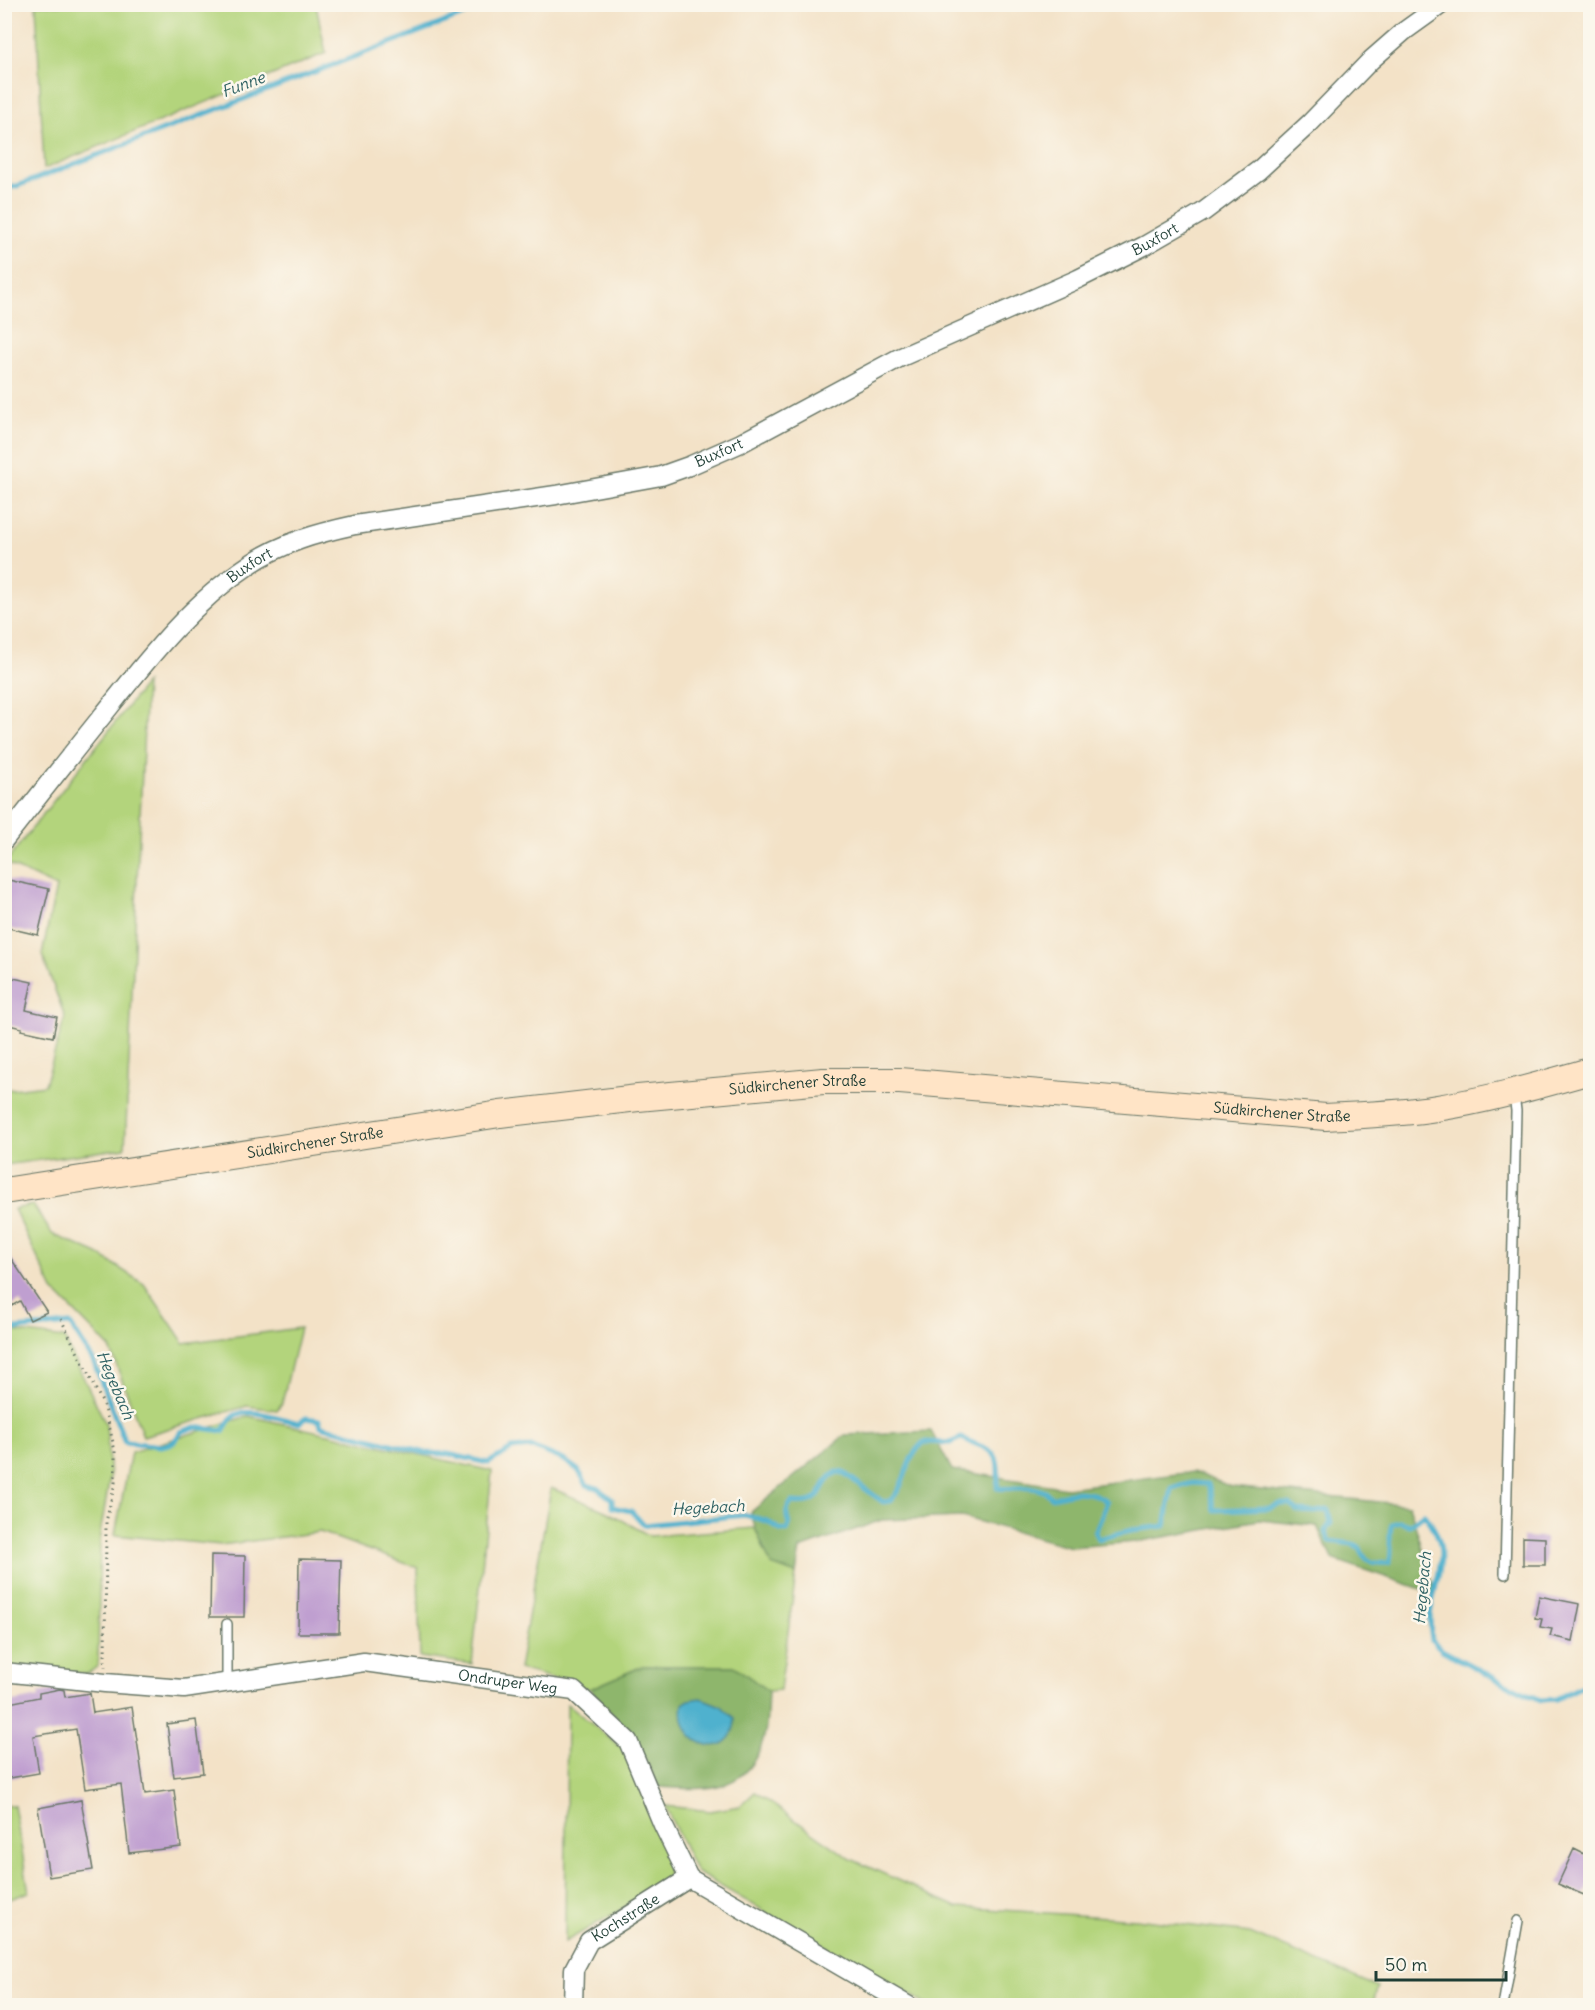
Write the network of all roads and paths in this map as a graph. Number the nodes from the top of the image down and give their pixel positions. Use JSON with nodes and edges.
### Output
{"nodes":[{"id":1,"x":1442,"y":4,"type":"edge"},
{"id":2,"x":4,"y":840,"type":"edge"},
{"id":3,"x":1590,"y":1071,"type":"edge"},
{"id":4,"x":1514,"y":1092,"type":"junction"},
{"id":5,"x":4,"y":1191,"type":"edge"},
{"id":6,"x":61,"y":1319,"type":"dead end"},
{"id":7,"x":1505,"y":1574,"type":"dead end"},
{"id":8,"x":227,"y":1624,"type":"dead end"},
{"id":9,"x":4,"y":1672,"type":"edge"},
{"id":10,"x":105,"y":1683,"type":"junction"},
{"id":11,"x":227,"y":1683,"type":"junction"},
{"id":12,"x":689,"y":1878,"type":"junction"},
{"id":13,"x":1518,"y":1921,"type":"dead end"},
{"id":14,"x":573,"y":2006,"type":"edge"},
{"id":15,"x":909,"y":2006,"type":"edge"},
{"id":16,"x":1503,"y":2006,"type":"edge"}],
"edges":[{"from":1,"to":2,"type":"street","name":"Buxfort"},
{"from":3,"to":4,"type":"street","name":"Südkirchener Straße"},
{"from":4,"to":5,"type":"street","name":"Südkirchener Straße"},
{"from":4,"to":7,"type":"lane"},
{"from":6,"to":10,"type":"path"},
{"from":8,"to":11,"type":"lane"},
{"from":9,"to":10,"type":"street","name":"Ondruper Weg"},
{"from":10,"to":11,"type":"street","name":"Ondruper Weg"},
{"from":11,"to":12,"type":"street","name":"Ondruper Weg"},
{"from":12,"to":14,"type":"street","name":"Kochstraße"},
{"from":12,"to":15,"type":"street"},
{"from":13,"to":16,"type":"lane"}]}
